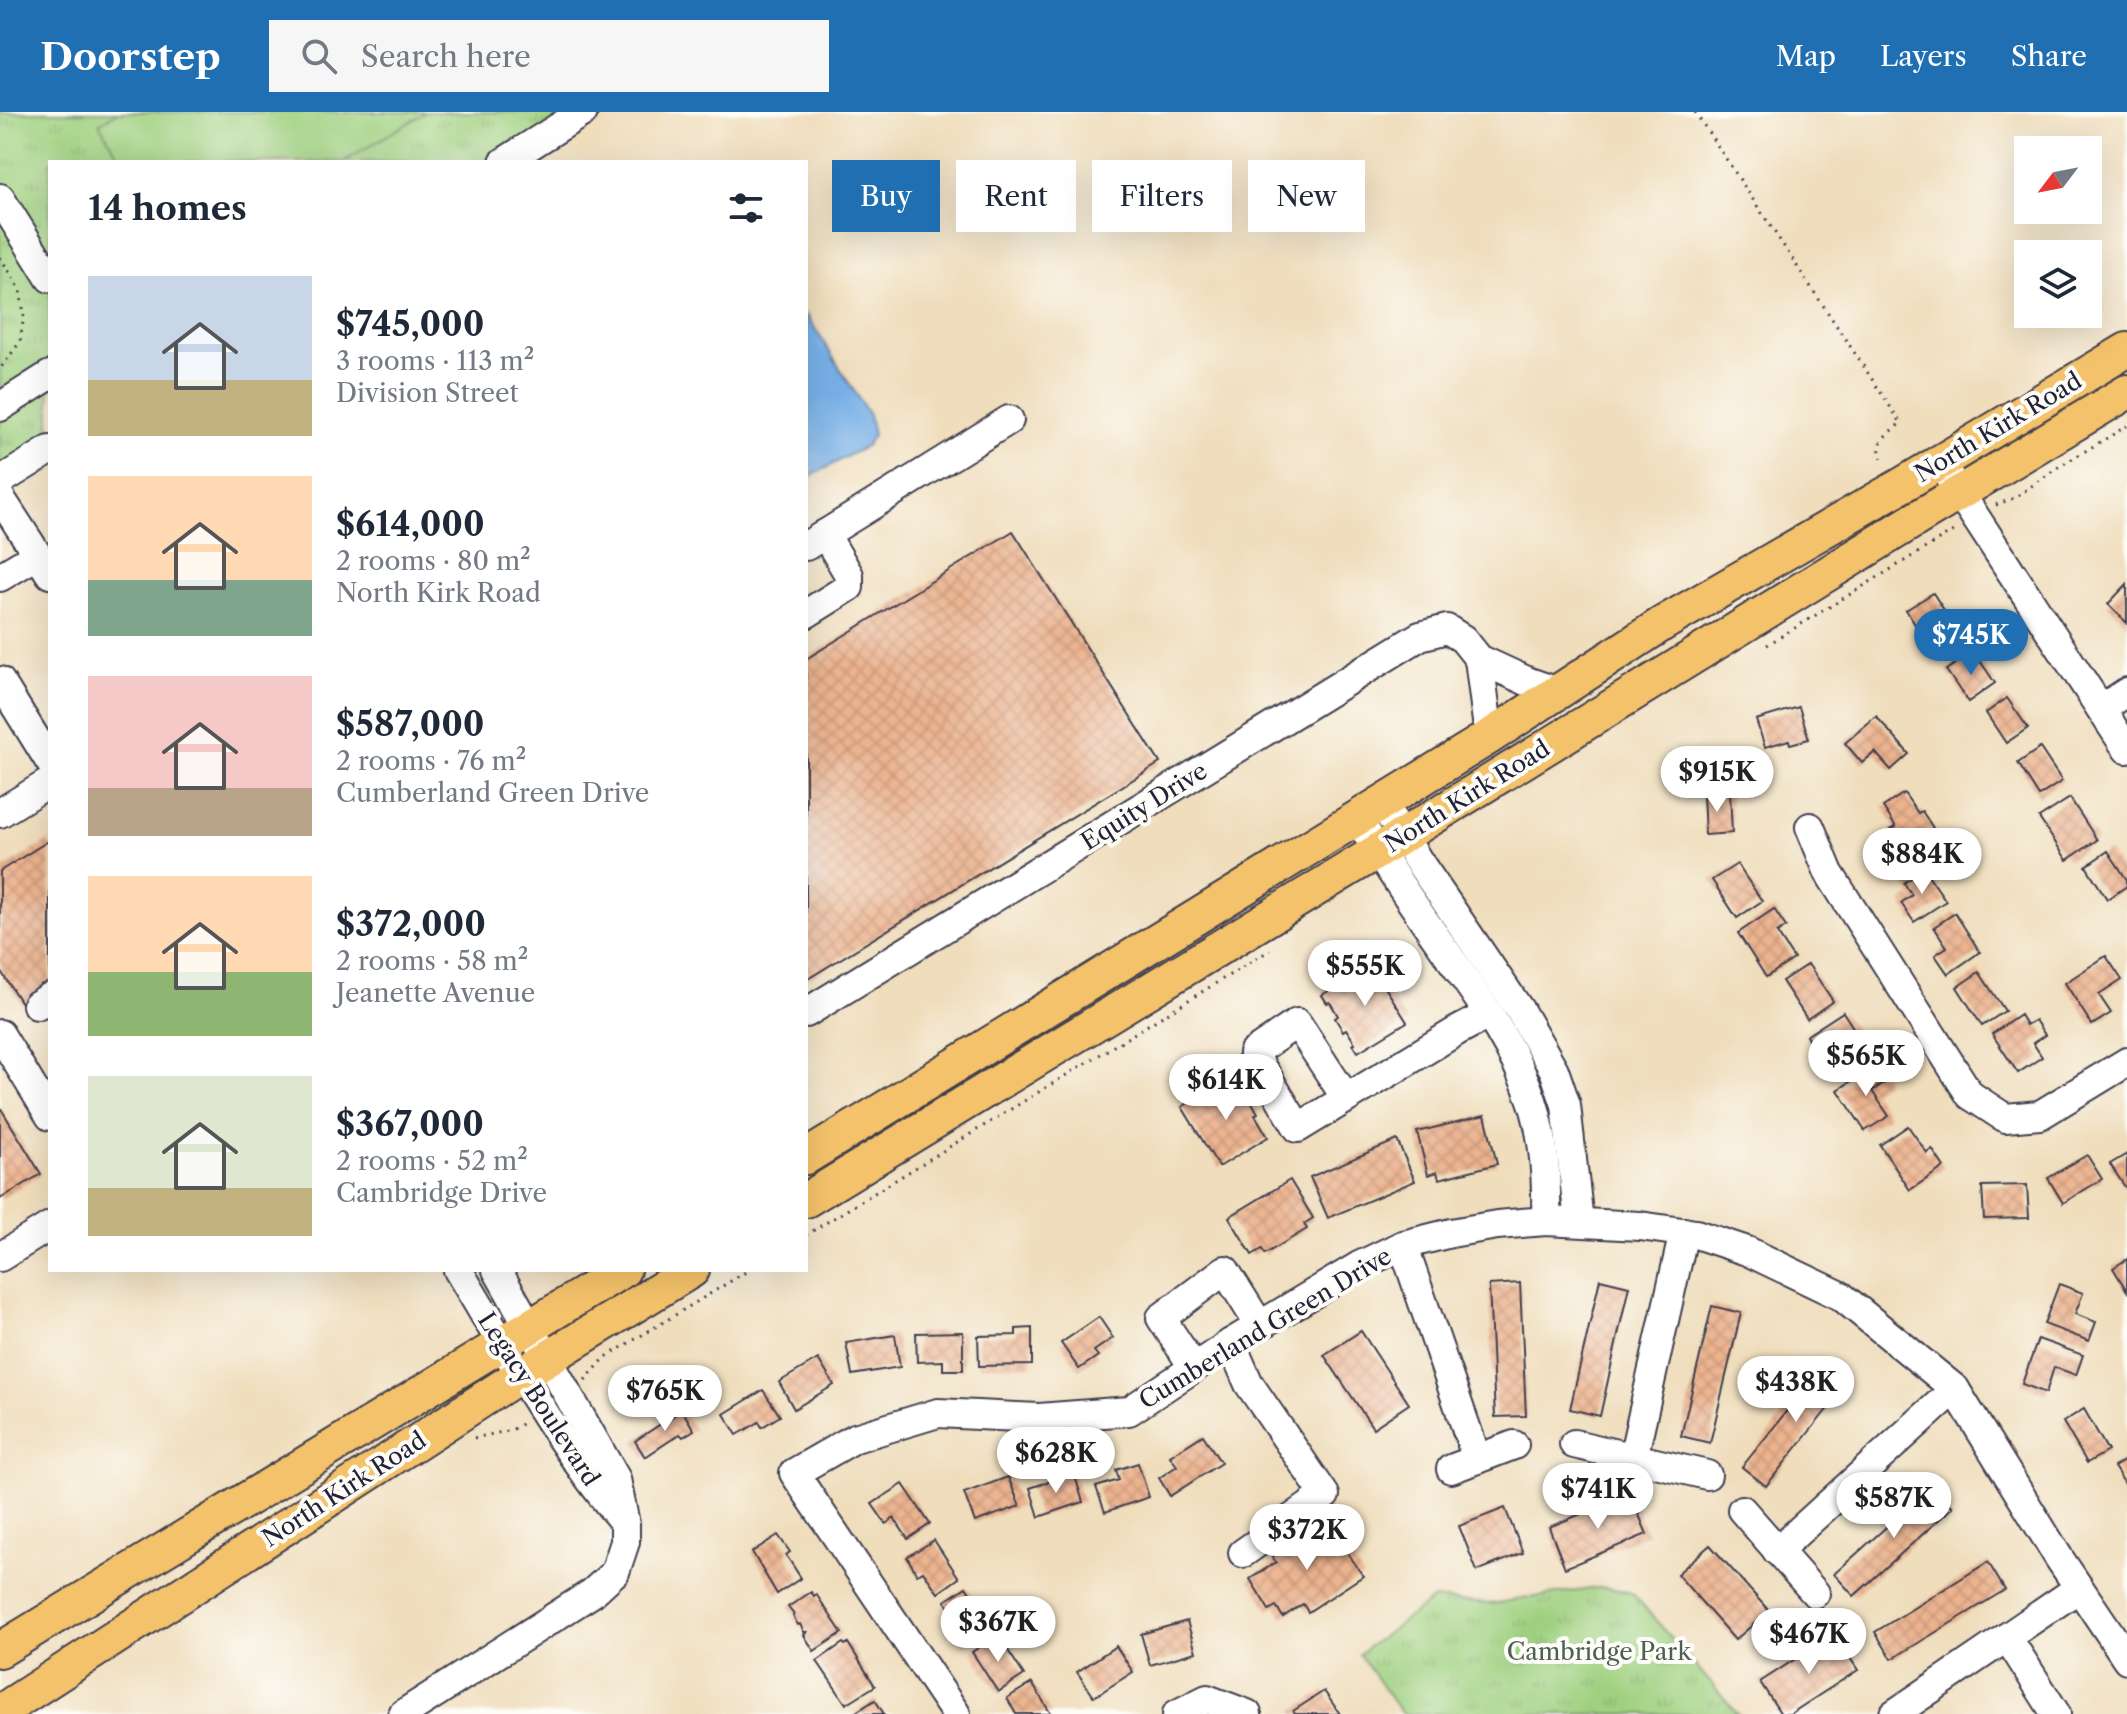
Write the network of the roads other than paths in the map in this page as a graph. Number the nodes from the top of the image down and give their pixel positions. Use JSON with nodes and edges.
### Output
{"nodes":[{"id":1,"x":583,"y":112,"type":"edge"},
{"id":2,"x":507,"y":160,"type":"edge"},
{"id":3,"x":0,"y":198,"type":"edge"},
{"id":4,"x":48,"y":275,"type":"edge"},
{"id":5,"x":2127,"y":350,"type":"edge"},
{"id":6,"x":48,"y":376,"type":"edge"},
{"id":7,"x":2127,"y":392,"type":"edge"},
{"id":8,"x":0,"y":407,"type":"edge"},
{"id":9,"x":1009,"y":420,"type":"dead end"},
{"id":10,"x":48,"y":451,"type":"edge"},
{"id":11,"x":1940,"y":463,"type":"junction"},
{"id":12,"x":0,"y":481,"type":"edge"},
{"id":13,"x":1958,"y":494,"type":"junction"},
{"id":14,"x":0,"y":497,"type":"edge"},
{"id":15,"x":815,"y":540,"type":"edge"},
{"id":16,"x":44,"y":564,"type":"edge"},
{"id":17,"x":0,"y":577,"type":"edge"},
{"id":18,"x":808,"y":613,"type":"edge"},
{"id":19,"x":1479,"y":659,"type":"junction"},
{"id":20,"x":0,"y":681,"type":"edge"},
{"id":21,"x":1558,"y":692,"type":"junction"},
{"id":22,"x":2127,"y":692,"type":"edge"},
{"id":23,"x":2101,"y":709,"type":"junction"},
{"id":24,"x":1489,"y":737,"type":"junction"},
{"id":25,"x":2127,"y":749,"type":"edge"},
{"id":26,"x":48,"y":759,"type":"edge"},
{"id":27,"x":48,"y":783,"type":"edge"},
{"id":28,"x":1369,"y":810,"type":"junction"},
{"id":29,"x":0,"y":813,"type":"edge"},
{"id":30,"x":1810,"y":827,"type":"dead end"},
{"id":31,"x":1390,"y":844,"type":"junction"},
{"id":32,"x":808,"y":1012,"type":"edge"},
{"id":33,"x":1489,"y":1014,"type":"junction"},
{"id":34,"x":0,"y":1034,"type":"edge"},
{"id":35,"x":2127,"y":1062,"type":"edge"},
{"id":36,"x":1346,"y":1098,"type":"junction"},
{"id":37,"x":48,"y":1113,"type":"edge"},
{"id":38,"x":808,"y":1156,"type":"edge"},
{"id":39,"x":808,"y":1199,"type":"edge"},
{"id":40,"x":1546,"y":1221,"type":"junction"},
{"id":41,"x":1579,"y":1222,"type":"junction"},
{"id":42,"x":48,"y":1227,"type":"edge"},
{"id":43,"x":1684,"y":1232,"type":"junction"},
{"id":44,"x":1403,"y":1245,"type":"junction"},
{"id":45,"x":0,"y":1257,"type":"edge"},
{"id":46,"x":460,"y":1272,"type":"edge"},
{"id":47,"x":498,"y":1272,"type":"edge"},
{"id":48,"x":620,"y":1272,"type":"edge"},
{"id":49,"x":689,"y":1272,"type":"edge"},
{"id":50,"x":1260,"y":1326,"type":"junction"},
{"id":51,"x":517,"y":1336,"type":"junction"},
{"id":52,"x":1231,"y":1343,"type":"junction"},
{"id":53,"x":534,"y":1366,"type":"junction"},
{"id":54,"x":1194,"y":1368,"type":"junction"},
{"id":55,"x":1955,"y":1389,"type":"junction"},
{"id":56,"x":1574,"y":1444,"type":"dead end"},
{"id":57,"x":1514,"y":1445,"type":"dead end"},
{"id":58,"x":1633,"y":1458,"type":"junction"},
{"id":59,"x":1707,"y":1475,"type":"dead end"},
{"id":60,"x":1742,"y":1510,"type":"dead end"},
{"id":61,"x":1777,"y":1551,"type":"junction"},
{"id":62,"x":1243,"y":1553,"type":"dead end"},
{"id":63,"x":2079,"y":1588,"type":"junction"},
{"id":64,"x":1815,"y":1593,"type":"dead end"},
{"id":65,"x":2007,"y":1637,"type":"junction"},
{"id":66,"x":0,"y":1650,"type":"edge"},
{"id":67,"x":2127,"y":1659,"type":"edge"},
{"id":68,"x":14,"y":1709,"type":"edge"},
{"id":69,"x":403,"y":1714,"type":"edge"},
{"id":70,"x":956,"y":1714,"type":"edge"},
{"id":71,"x":1177,"y":1714,"type":"edge"},
{"id":72,"x":1247,"y":1714,"type":"edge"},
{"id":73,"x":1894,"y":1714,"type":"edge"},
{"id":74,"x":2056,"y":1714,"type":"edge"}],
"edges":[{"from":1,"to":2,"type":"street"},
{"from":3,"to":4,"type":"street"},
{"from":5,"to":11,"type":"main road","name":"North Kirk Road"},
{"from":6,"to":8,"type":"street"},
{"from":7,"to":13,"type":"main road","name":"North Kirk Road"},
{"from":9,"to":15,"type":"street"},
{"from":10,"to":12,"type":"street"},
{"from":11,"to":13,"type":"street"},
{"from":11,"to":21,"type":"main road","name":"North Kirk Road"},
{"from":13,"to":23,"type":"street"},
{"from":13,"to":31,"type":"main road","name":"North Kirk Road"},
{"from":14,"to":16,"type":"street"},
{"from":15,"to":18,"type":"street"},
{"from":16,"to":17,"type":"street"},
{"from":19,"to":21,"type":"street","name":"Equity Drive"},
{"from":19,"to":24,"type":"street"},
{"from":19,"to":32,"type":"street","name":"Equity Drive"},
{"from":20,"to":26,"type":"street"},
{"from":21,"to":24,"type":"main road","name":"North Kirk Road"},
{"from":22,"to":23,"type":"street"},
{"from":23,"to":25,"type":"street"},
{"from":24,"to":28,"type":"main road","name":"North Kirk Road"},
{"from":27,"to":29,"type":"street"},
{"from":28,"to":31,"type":"street"},
{"from":28,"to":38,"type":"main road","name":"North Kirk Road"},
{"from":30,"to":35,"type":"street"},
{"from":31,"to":33,"type":"street"},
{"from":31,"to":39,"type":"main road","name":"North Kirk Road"},
{"from":31,"to":41,"type":"street"},
{"from":33,"to":36,"type":"street"},
{"from":33,"to":40,"type":"street"},
{"from":34,"to":37,"type":"street"},
{"from":36,"to":36,"type":"street"},
{"from":40,"to":41,"type":"street","name":"Cumberland Green Drive"},
{"from":40,"to":44,"type":"street","name":"Cumberland Green Drive"},
{"from":41,"to":43,"type":"street","name":"Cumberland Green Drive"},
{"from":42,"to":45,"type":"street"},
{"from":43,"to":55,"type":"street","name":"Cumberland Green Drive"},
{"from":43,"to":58,"type":"street"},
{"from":44,"to":50,"type":"street","name":"Cumberland Green Drive"},
{"from":44,"to":57,"type":"street"},
{"from":46,"to":51,"type":"street","name":"Legacy Boulevard"},
{"from":47,"to":51,"type":"street","name":"Legacy Boulevard"},
{"from":48,"to":51,"type":"main road","name":"North Kirk Road"},
{"from":49,"to":53,"type":"main road","name":"North Kirk Road"},
{"from":50,"to":52,"type":"street","name":"Cumberland Green Drive"},
{"from":50,"to":54,"type":"street"},
{"from":51,"to":53,"type":"street","name":"Legacy Boulevard"},
{"from":51,"to":66,"type":"main road","name":"North Kirk Road"},
{"from":52,"to":54,"type":"street","name":"Cumberland Green Drive"},
{"from":52,"to":62,"type":"street"},
{"from":53,"to":68,"type":"main road","name":"North Kirk Road"},
{"from":53,"to":69,"type":"street","name":"Legacy Boulevard"},
{"from":54,"to":70,"type":"street","name":"Cumberland Green Drive"},
{"from":55,"to":61,"type":"street"},
{"from":55,"to":63,"type":"street","name":"Cumberland Green Drive"},
{"from":56,"to":58,"type":"street"},
{"from":58,"to":59,"type":"street"},
{"from":60,"to":61,"type":"street"},
{"from":61,"to":64,"type":"street"},
{"from":63,"to":65,"type":"street"},
{"from":63,"to":67,"type":"street","name":"Cumberland Green Drive"},
{"from":65,"to":73,"type":"street"},
{"from":65,"to":74,"type":"street"},
{"from":71,"to":72,"type":"street"}]}
